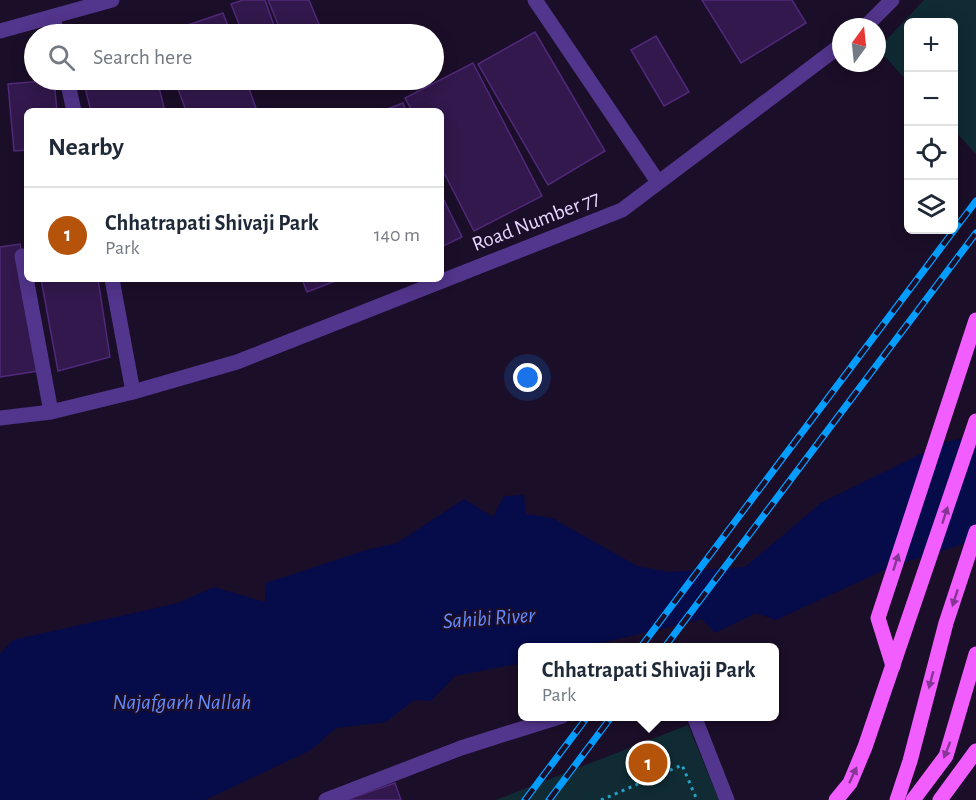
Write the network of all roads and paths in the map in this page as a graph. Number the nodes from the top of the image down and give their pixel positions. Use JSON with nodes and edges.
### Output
{"nodes":[{"id":1,"x":112,"y":0,"type":"edge"},
{"id":2,"x":535,"y":0,"type":"edge"},
{"id":3,"x":892,"y":0,"type":"edge"},
{"id":4,"x":53,"y":17,"type":"junction"},
{"id":5,"x":874,"y":18,"type":"edge"},
{"id":6,"x":28,"y":24,"type":"edge"},
{"id":7,"x":55,"y":24,"type":"edge"},
{"id":8,"x":24,"y":25,"type":"edge"},
{"id":9,"x":0,"y":32,"type":"edge"},
{"id":10,"x":832,"y":52,"type":"edge"},
{"id":11,"x":69,"y":90,"type":"edge"},
{"id":12,"x":73,"y":108,"type":"edge"},
{"id":13,"x":658,"y":182,"type":"junction"},
{"id":14,"x":22,"y":256,"type":"dead end"},
{"id":15,"x":24,"y":267,"type":"edge"},
{"id":16,"x":444,"y":278,"type":"edge"},
{"id":17,"x":27,"y":282,"type":"edge"},
{"id":18,"x":113,"y":282,"type":"edge"},
{"id":19,"x":435,"y":282,"type":"edge"},
{"id":20,"x":976,"y":320,"type":"edge"},
{"id":21,"x":133,"y":393,"type":"junction"},
{"id":22,"x":51,"y":412,"type":"junction"},
{"id":23,"x":0,"y":418,"type":"edge"},
{"id":24,"x":976,"y":421,"type":"edge"},
{"id":25,"x":976,"y":532,"type":"edge"},
{"id":26,"x":976,"y":654,"type":"edge"},
{"id":27,"x":893,"y":666,"type":"junction"},
{"id":28,"x":549,"y":721,"type":"edge"},
{"id":29,"x":696,"y":721,"type":"edge"},
{"id":30,"x":976,"y":751,"type":"edge"},
{"id":31,"x":326,"y":800,"type":"edge"},
{"id":32,"x":602,"y":800,"type":"edge"},
{"id":33,"x":697,"y":800,"type":"edge"},
{"id":34,"x":727,"y":800,"type":"edge"},
{"id":35,"x":836,"y":800,"type":"edge"},
{"id":36,"x":897,"y":800,"type":"edge"},
{"id":37,"x":912,"y":800,"type":"edge"},
{"id":38,"x":940,"y":800,"type":"edge"}],
"edges":[{"from":1,"to":4,"type":"street"},
{"from":2,"to":13,"type":"street"},
{"from":3,"to":5,"type":"street"},
{"from":4,"to":6,"type":"street"},
{"from":4,"to":7,"type":"street"},
{"from":8,"to":9,"type":"street"},
{"from":10,"to":13,"type":"street","name":"Road Number 77"},
{"from":11,"to":12,"type":"street"},
{"from":13,"to":16,"type":"street","name":"Road Number 77"},
{"from":14,"to":15,"type":"street"},
{"from":17,"to":22,"type":"street"},
{"from":18,"to":21,"type":"street"},
{"from":19,"to":21,"type":"street","name":"Road Number 77"},
{"from":27,"to":20,"type":"main road","one_way":true},
{"from":21,"to":22,"type":"street","name":"Road Number 77"},
{"from":22,"to":23,"type":"street","name":"Road Number 77"},
{"from":27,"to":24,"type":"main road","one_way":true},
{"from":25,"to":36,"type":"main road","one_way":true},
{"from":26,"to":37,"type":"main road","one_way":true},
{"from":35,"to":27,"type":"main road","one_way":true},
{"from":28,"to":31,"type":"street"},
{"from":29,"to":34,"type":"street"},
{"from":30,"to":38,"type":"main road"},
{"from":32,"to":33,"type":"path"}]}
